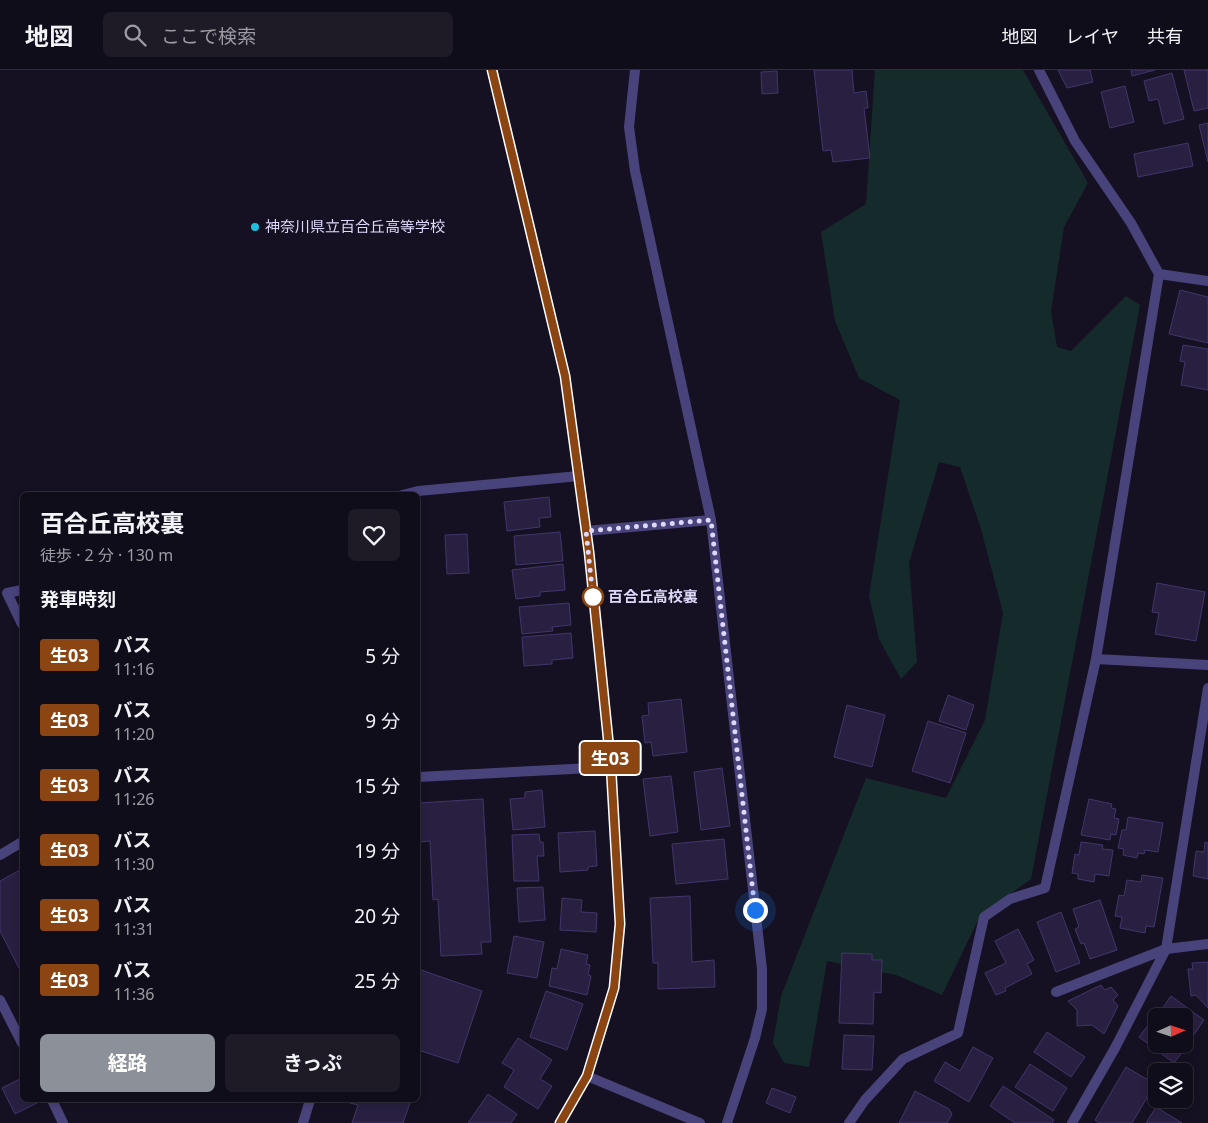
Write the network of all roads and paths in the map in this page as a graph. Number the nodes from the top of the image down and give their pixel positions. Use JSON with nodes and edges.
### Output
{"nodes":[{"id":1,"x":492,"y":70,"type":"edge"},
{"id":2,"x":635,"y":70,"type":"edge"},
{"id":3,"x":1039,"y":70,"type":"edge"},
{"id":4,"x":1158,"y":274,"type":"junction"},
{"id":5,"x":1208,"y":280,"type":"edge"},
{"id":6,"x":579,"y":476,"type":"junction"},
{"id":7,"x":414,"y":492,"type":"edge"},
{"id":8,"x":711,"y":520,"type":"junction"},
{"id":9,"x":586,"y":531,"type":"junction"},
{"id":10,"x":20,"y":591,"type":"edge"},
{"id":11,"x":20,"y":620,"type":"edge"},
{"id":12,"x":1096,"y":659,"type":"junction"},
{"id":13,"x":1208,"y":665,"type":"edge"},
{"id":14,"x":1208,"y":688,"type":"edge"},
{"id":15,"x":611,"y":767,"type":"junction"},
{"id":16,"x":420,"y":777,"type":"edge"},
{"id":17,"x":20,"y":843,"type":"edge"},
{"id":18,"x":0,"y":855,"type":"edge"},
{"id":19,"x":1208,"y":944,"type":"edge"},
{"id":20,"x":1166,"y":949,"type":"junction"},
{"id":21,"x":1056,"y":992,"type":"dead end"},
{"id":22,"x":0,"y":1000,"type":"edge"},
{"id":23,"x":20,"y":1039,"type":"edge"},
{"id":24,"x":587,"y":1076,"type":"junction"},
{"id":25,"x":53,"y":1102,"type":"edge"},
{"id":26,"x":309,"y":1102,"type":"edge"},
{"id":27,"x":63,"y":1123,"type":"edge"},
{"id":28,"x":302,"y":1123,"type":"edge"},
{"id":29,"x":560,"y":1123,"type":"edge"},
{"id":30,"x":700,"y":1123,"type":"edge"},
{"id":31,"x":727,"y":1123,"type":"edge"},
{"id":32,"x":849,"y":1123,"type":"edge"},
{"id":33,"x":1072,"y":1123,"type":"edge"}],
"edges":[{"from":1,"to":6,"type":"street"},
{"from":2,"to":8,"type":"street"},
{"from":3,"to":4,"type":"street"},
{"from":4,"to":5,"type":"street"},
{"from":4,"to":12,"type":"street"},
{"from":6,"to":7,"type":"street"},
{"from":6,"to":9,"type":"street"},
{"from":8,"to":9,"type":"street"},
{"from":8,"to":31,"type":"street"},
{"from":9,"to":15,"type":"street"},
{"from":10,"to":11,"type":"street"},
{"from":12,"to":13,"type":"street"},
{"from":12,"to":32,"type":"street"},
{"from":14,"to":20,"type":"street"},
{"from":15,"to":16,"type":"street"},
{"from":15,"to":24,"type":"street"},
{"from":17,"to":18,"type":"street"},
{"from":19,"to":20,"type":"street"},
{"from":20,"to":21,"type":"street"},
{"from":20,"to":33,"type":"street"},
{"from":22,"to":23,"type":"street"},
{"from":24,"to":29,"type":"street"},
{"from":24,"to":30,"type":"street"},
{"from":25,"to":27,"type":"street"},
{"from":26,"to":28,"type":"street"}]}
